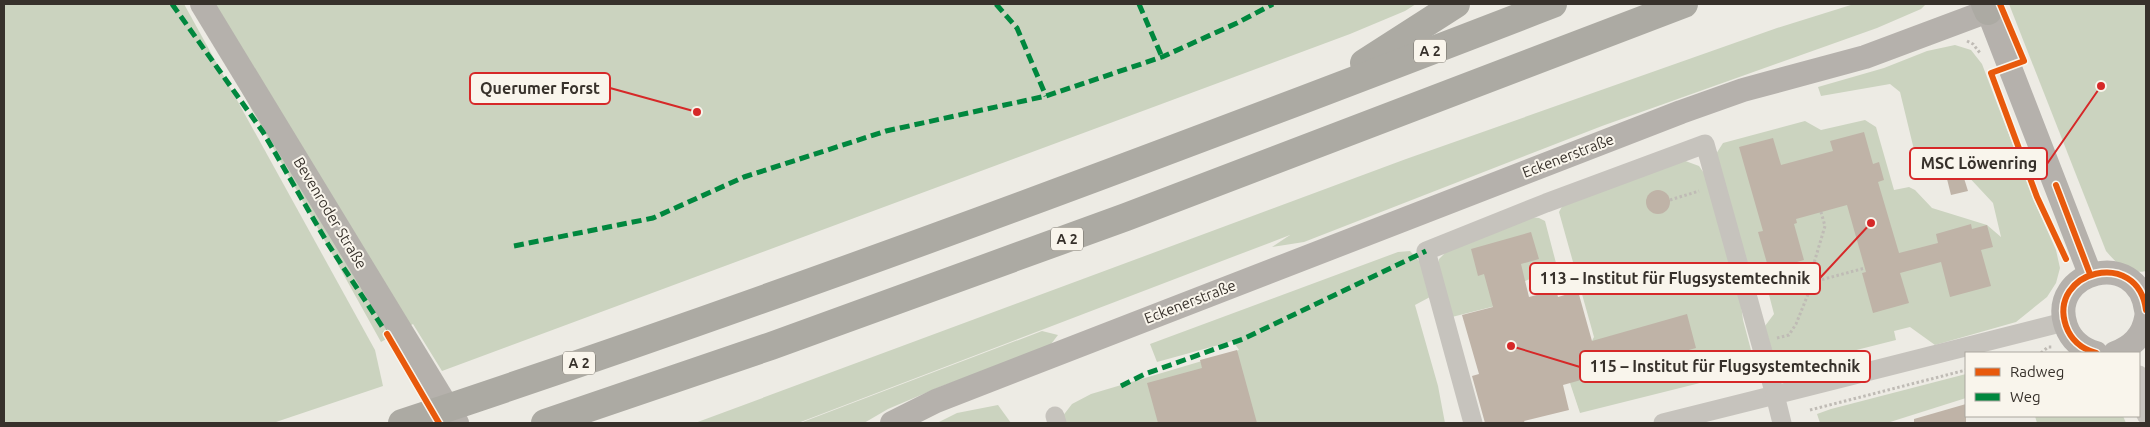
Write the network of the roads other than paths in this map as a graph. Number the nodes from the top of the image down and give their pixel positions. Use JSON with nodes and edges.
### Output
{"nodes":[{"id":1,"x":202,"y":4,"type":"edge"},
{"id":2,"x":1456,"y":4,"type":"edge"},
{"id":3,"x":1553,"y":4,"type":"edge"},
{"id":4,"x":1684,"y":4,"type":"edge"},
{"id":5,"x":1986,"y":7,"type":"edge"},
{"id":6,"x":1307,"y":99,"type":"junction"},
{"id":7,"x":2090,"y":274,"type":"junction"},
{"id":8,"x":2141,"y":284,"type":"edge"},
{"id":9,"x":2146,"y":310,"type":"edge"},
{"id":10,"x":2146,"y":318,"type":"edge"},
{"id":11,"x":2064,"y":322,"type":"junction"},
{"id":12,"x":2128,"y":350,"type":"edge"},
{"id":13,"x":2093,"y":352,"type":"edge"},
{"id":14,"x":2140,"y":378,"type":"edge"},
{"id":15,"x":1775,"y":395,"type":"junction"},
{"id":16,"x":2143,"y":407,"type":"edge"},
{"id":17,"x":402,"y":423,"type":"edge"},
{"id":18,"x":457,"y":423,"type":"edge"},
{"id":19,"x":545,"y":423,"type":"edge"},
{"id":20,"x":892,"y":423,"type":"edge"},
{"id":21,"x":1473,"y":423,"type":"edge"},
{"id":22,"x":1663,"y":423,"type":"edge"},
{"id":23,"x":1782,"y":423,"type":"edge"}],
"edges":[{"from":1,"to":18,"type":"main road","name":"Bevenroder Straße"},
{"from":2,"to":6,"type":"highway"},
{"from":3,"to":6,"type":"highway","number":"A 2"},
{"from":4,"to":19,"type":"highway","number":"A 2"},
{"from":5,"to":7,"type":"main road","name":"Eckenerstraße"},
{"from":5,"to":20,"type":"main road","name":"Eckenerstraße"},
{"from":6,"to":17,"type":"highway","number":"A 2"},
{"from":7,"to":8,"type":"main road"},
{"from":7,"to":11,"type":"main road"},
{"from":8,"to":9,"type":"main road"},
{"from":10,"to":12,"type":"main road"},
{"from":11,"to":13,"type":"main road"},
{"from":11,"to":15,"type":"street"},
{"from":14,"to":16,"type":"street"},
{"from":15,"to":21,"type":"street"},
{"from":15,"to":22,"type":"street"},
{"from":15,"to":23,"type":"street"}]}
